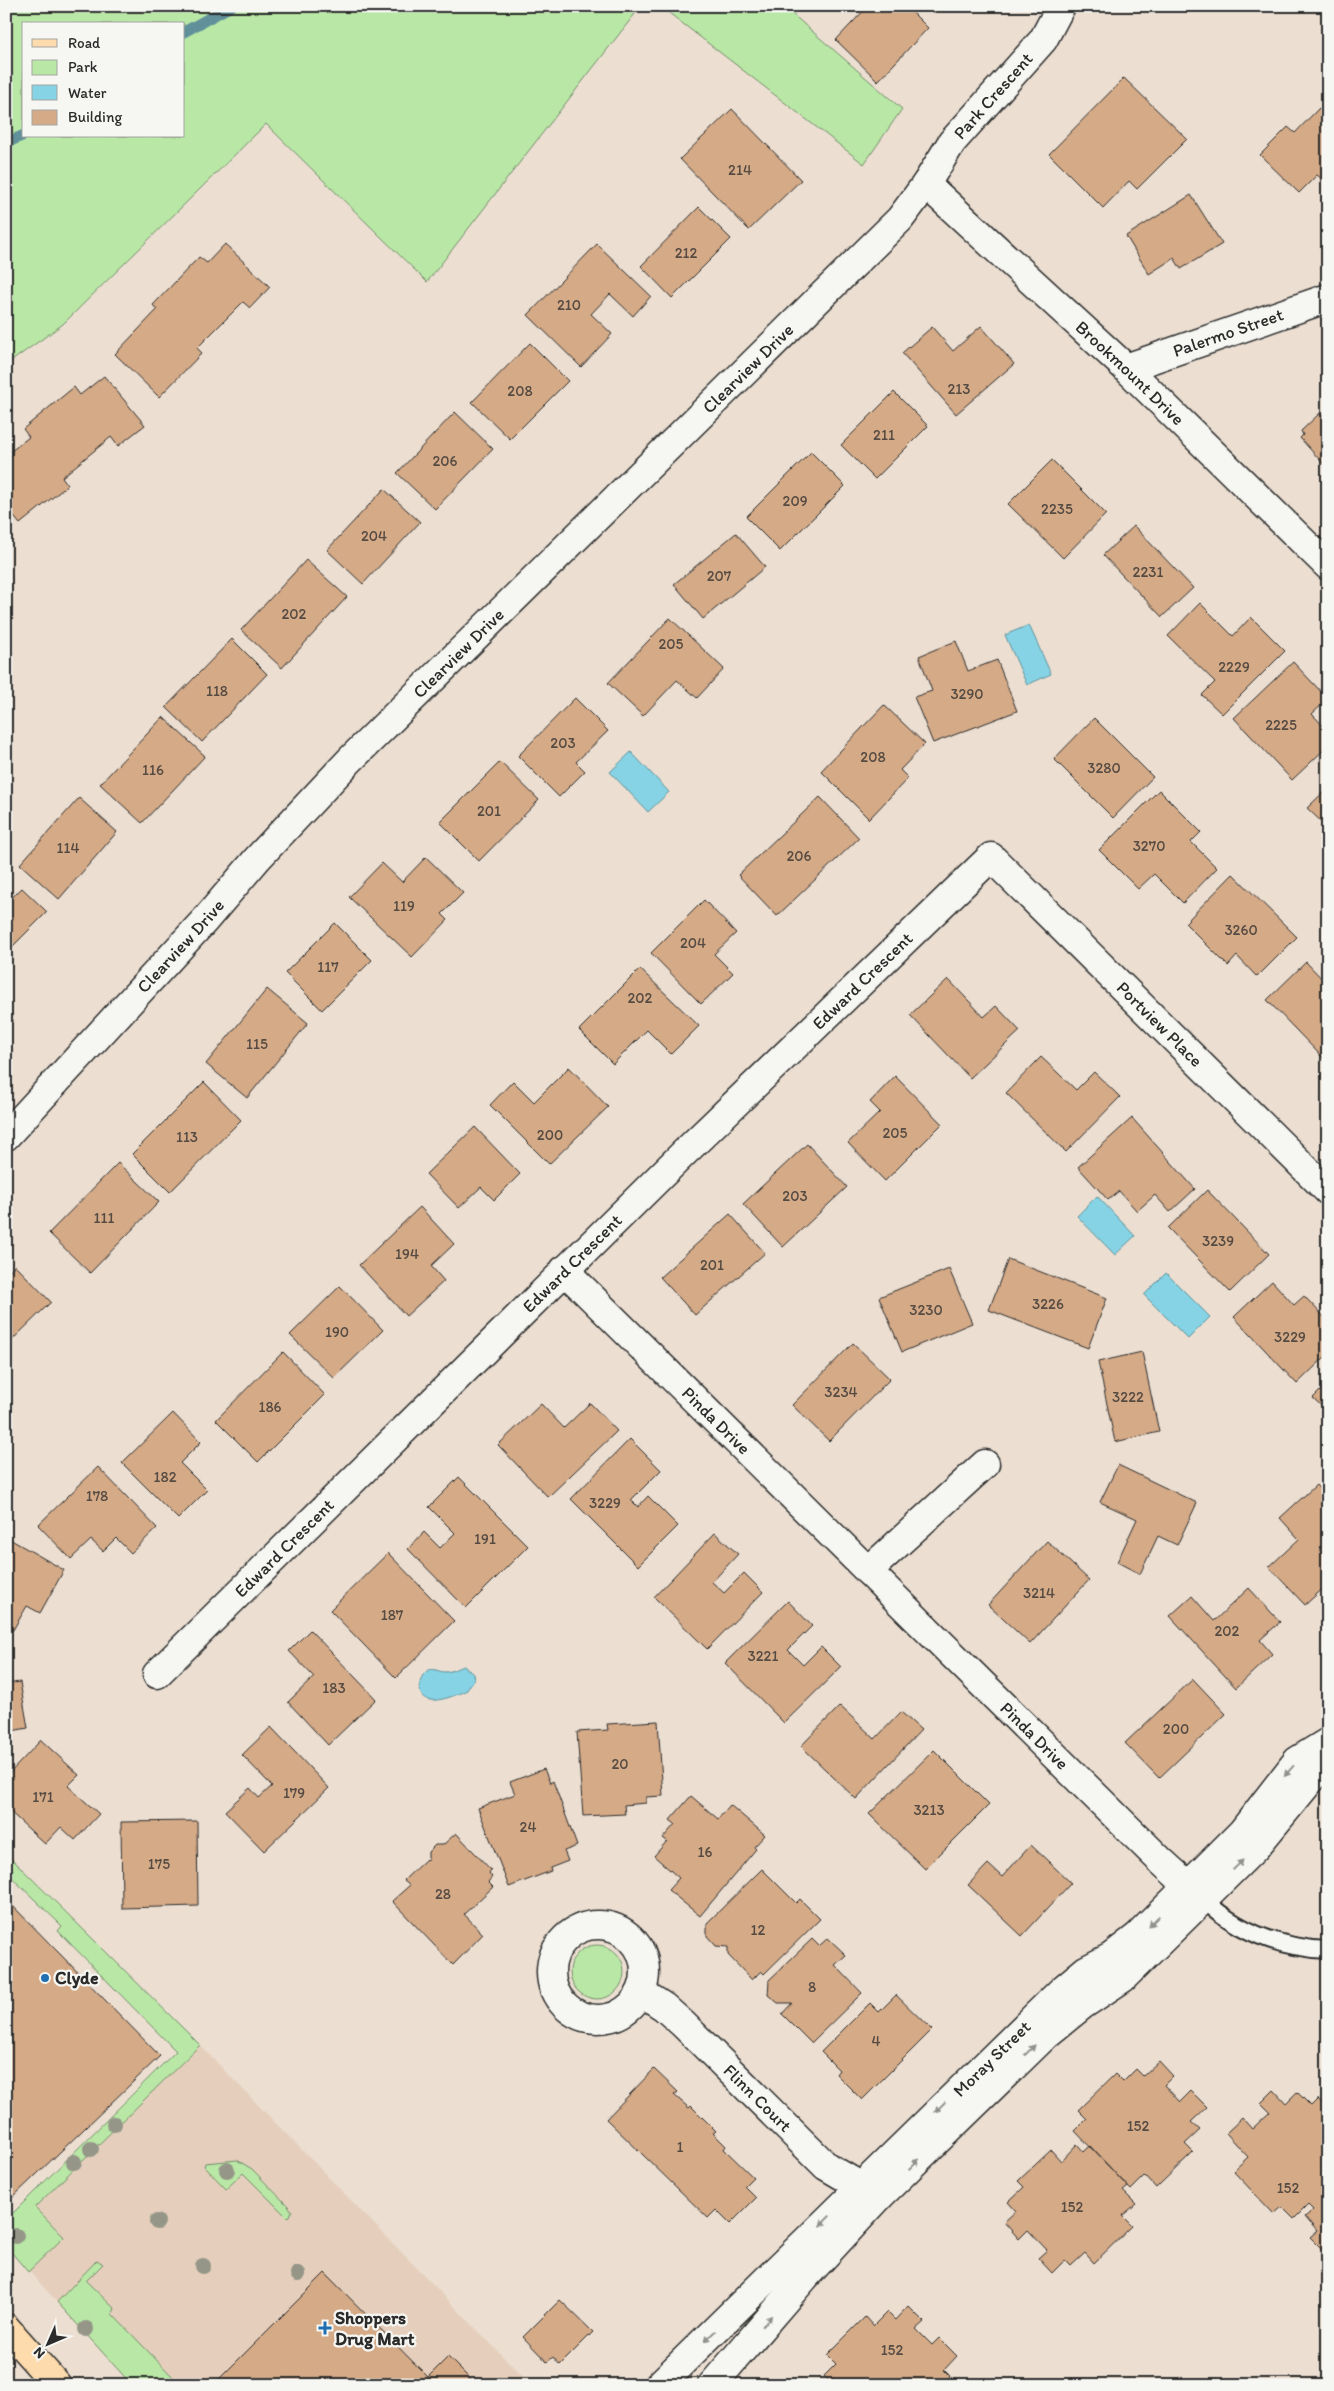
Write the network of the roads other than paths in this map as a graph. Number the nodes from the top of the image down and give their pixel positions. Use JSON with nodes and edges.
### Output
{"nodes":[{"id":1,"x":1061,"y":6,"type":"edge"},
{"id":2,"x":926,"y":184,"type":"junction"},
{"id":3,"x":1328,"y":298,"type":"edge"},
{"id":4,"x":1126,"y":368,"type":"junction"},
{"id":5,"x":1328,"y":566,"type":"edge"},
{"id":6,"x":991,"y":857,"type":"joint"},
{"id":7,"x":6,"y":1136,"type":"edge"},
{"id":8,"x":1328,"y":1191,"type":"edge"},
{"id":9,"x":564,"y":1270,"type":"junction"},
{"id":10,"x":985,"y":1464,"type":"dead end"},
{"id":11,"x":868,"y":1571,"type":"junction"},
{"id":12,"x":156,"y":1674,"type":"dead end"},
{"id":13,"x":1328,"y":1742,"type":"edge"},
{"id":14,"x":1328,"y":1754,"type":"edge"},
{"id":15,"x":1196,"y":1893,"type":"junction"},
{"id":16,"x":1328,"y":1950,"type":"edge"},
{"id":17,"x":641,"y":1992,"type":"dead end"},
{"id":18,"x":869,"y":2192,"type":"junction"},
{"id":19,"x":6,"y":2328,"type":"edge"},
{"id":20,"x":57,"y":2385,"type":"edge"},
{"id":21,"x":660,"y":2385,"type":"edge"},
{"id":22,"x":712,"y":2385,"type":"edge"}],
"edges":[{"from":1,"to":2,"type":"street","name":"Park Crescent"},
{"from":2,"to":4,"type":"street","name":"Brookmount Drive"},
{"from":2,"to":7,"type":"street","name":"Clearview Drive"},
{"from":3,"to":4,"type":"street","name":"Palermo Street"},
{"from":4,"to":5,"type":"street","name":"Brookmount Drive"},
{"from":6,"to":8,"type":"street","name":"Portview Place"},
{"from":6,"to":9,"type":"street","name":"Edward Crescent"},
{"from":9,"to":11,"type":"street","name":"Pinda Drive"},
{"from":9,"to":12,"type":"street","name":"Edward Crescent"},
{"from":10,"to":11,"type":"street"},
{"from":11,"to":15,"type":"street","name":"Pinda Drive"},
{"from":13,"to":15,"type":"street","name":"Moray Street","one_way":true},
{"from":15,"to":14,"type":"street","name":"Moray Street","one_way":true},
{"from":15,"to":16,"type":"lane"},
{"from":15,"to":18,"type":"street","name":"Moray Street"},
{"from":17,"to":18,"type":"street","name":"Flinn Court"},
{"from":18,"to":21,"type":"street","name":"Moray Street","one_way":true},
{"from":22,"to":18,"type":"street","name":"Moray Street","one_way":true},
{"from":19,"to":20,"type":"main road"}]}
